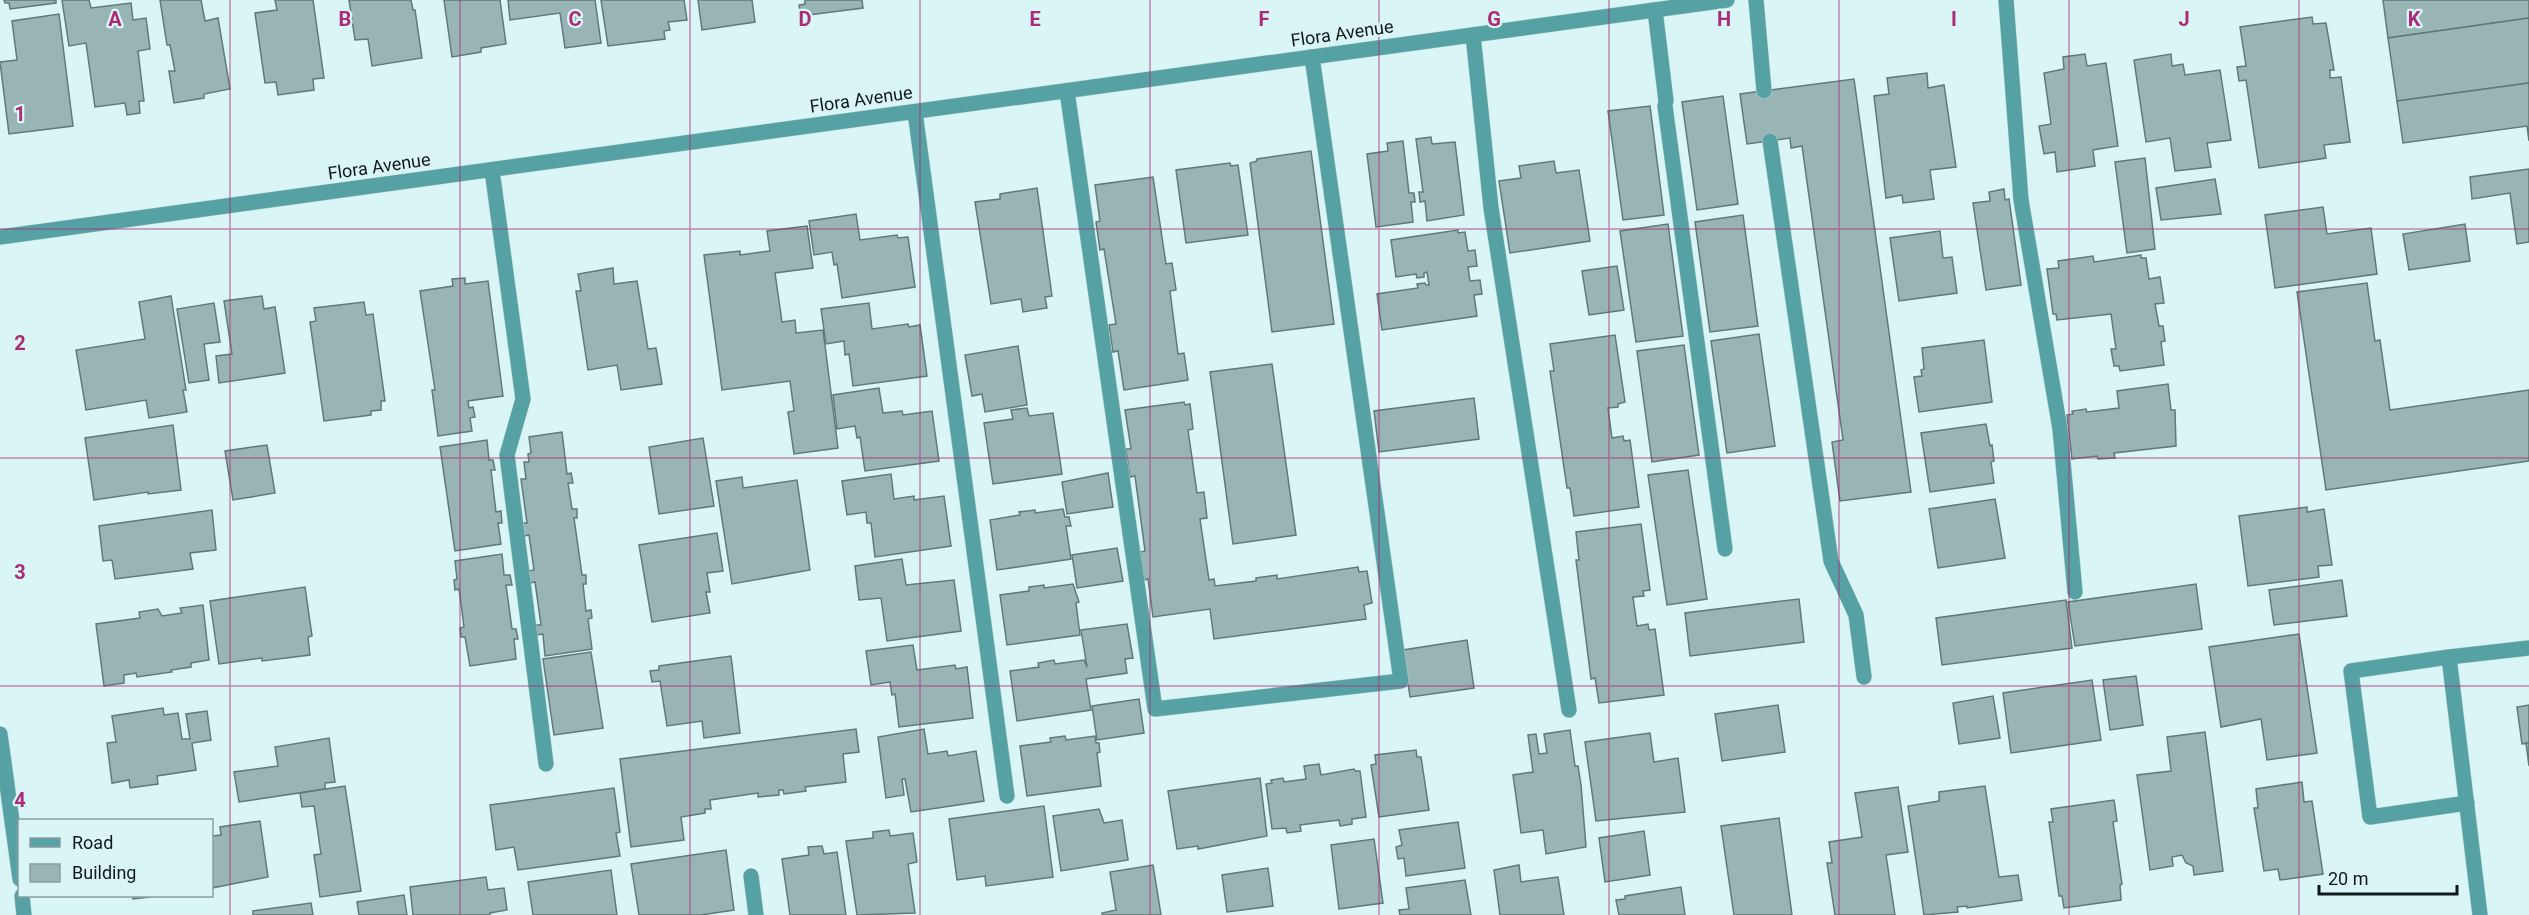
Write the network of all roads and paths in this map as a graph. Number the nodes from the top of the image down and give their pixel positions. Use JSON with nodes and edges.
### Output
{"nodes":[{"id":1,"x":1727,"y":0,"type":"edge"},
{"id":2,"x":1756,"y":0,"type":"edge"},
{"id":3,"x":2006,"y":0,"type":"edge"},
{"id":4,"x":1655,"y":10,"type":"junction"},
{"id":5,"x":1473,"y":35,"type":"junction"},
{"id":6,"x":1312,"y":57,"type":"junction"},
{"id":7,"x":1067,"y":91,"type":"junction"},
{"id":8,"x":1764,"y":91,"type":"dead end"},
{"id":9,"x":915,"y":112,"type":"junction"},
{"id":10,"x":1770,"y":141,"type":"dead end"},
{"id":11,"x":492,"y":170,"type":"junction"},
{"id":12,"x":0,"y":237,"type":"edge"},
{"id":13,"x":1725,"y":549,"type":"dead end"},
{"id":14,"x":2075,"y":592,"type":"dead end"},
{"id":15,"x":2529,"y":648,"type":"edge"},
{"id":16,"x":2449,"y":657,"type":"junction"},
{"id":17,"x":1864,"y":677,"type":"dead end"},
{"id":18,"x":1569,"y":710,"type":"dead end"},
{"id":19,"x":0,"y":734,"type":"edge"},
{"id":20,"x":546,"y":764,"type":"dead end"},
{"id":21,"x":1007,"y":796,"type":"dead end"},
{"id":22,"x":2467,"y":803,"type":"junction"},
{"id":23,"x":18,"y":864,"type":"edge"},
{"id":24,"x":752,"y":876,"type":"dead end"},
{"id":25,"x":22,"y":897,"type":"edge"},
{"id":26,"x":24,"y":915,"type":"edge"},
{"id":27,"x":756,"y":915,"type":"edge"},
{"id":28,"x":2480,"y":915,"type":"edge"}],
"edges":[{"from":1,"to":4,"type":"street","name":"Flora Avenue"},
{"from":2,"to":8,"type":"street"},
{"from":3,"to":14,"type":"street"},
{"from":4,"to":5,"type":"street","name":"Flora Avenue"},
{"from":4,"to":13,"type":"street"},
{"from":5,"to":6,"type":"street","name":"Flora Avenue"},
{"from":5,"to":18,"type":"street"},
{"from":6,"to":7,"type":"street","name":"Flora Avenue"},
{"from":6,"to":7,"type":"street"},
{"from":7,"to":9,"type":"street","name":"Flora Avenue"},
{"from":9,"to":11,"type":"street","name":"Flora Avenue"},
{"from":9,"to":21,"type":"street"},
{"from":10,"to":17,"type":"street"},
{"from":11,"to":12,"type":"street","name":"Flora Avenue"},
{"from":11,"to":20,"type":"street"},
{"from":15,"to":16,"type":"street"},
{"from":16,"to":22,"type":"street"},
{"from":16,"to":22,"type":"street"},
{"from":19,"to":23,"type":"street"},
{"from":22,"to":28,"type":"street"},
{"from":24,"to":27,"type":"street"},
{"from":25,"to":26,"type":"street"}]}
